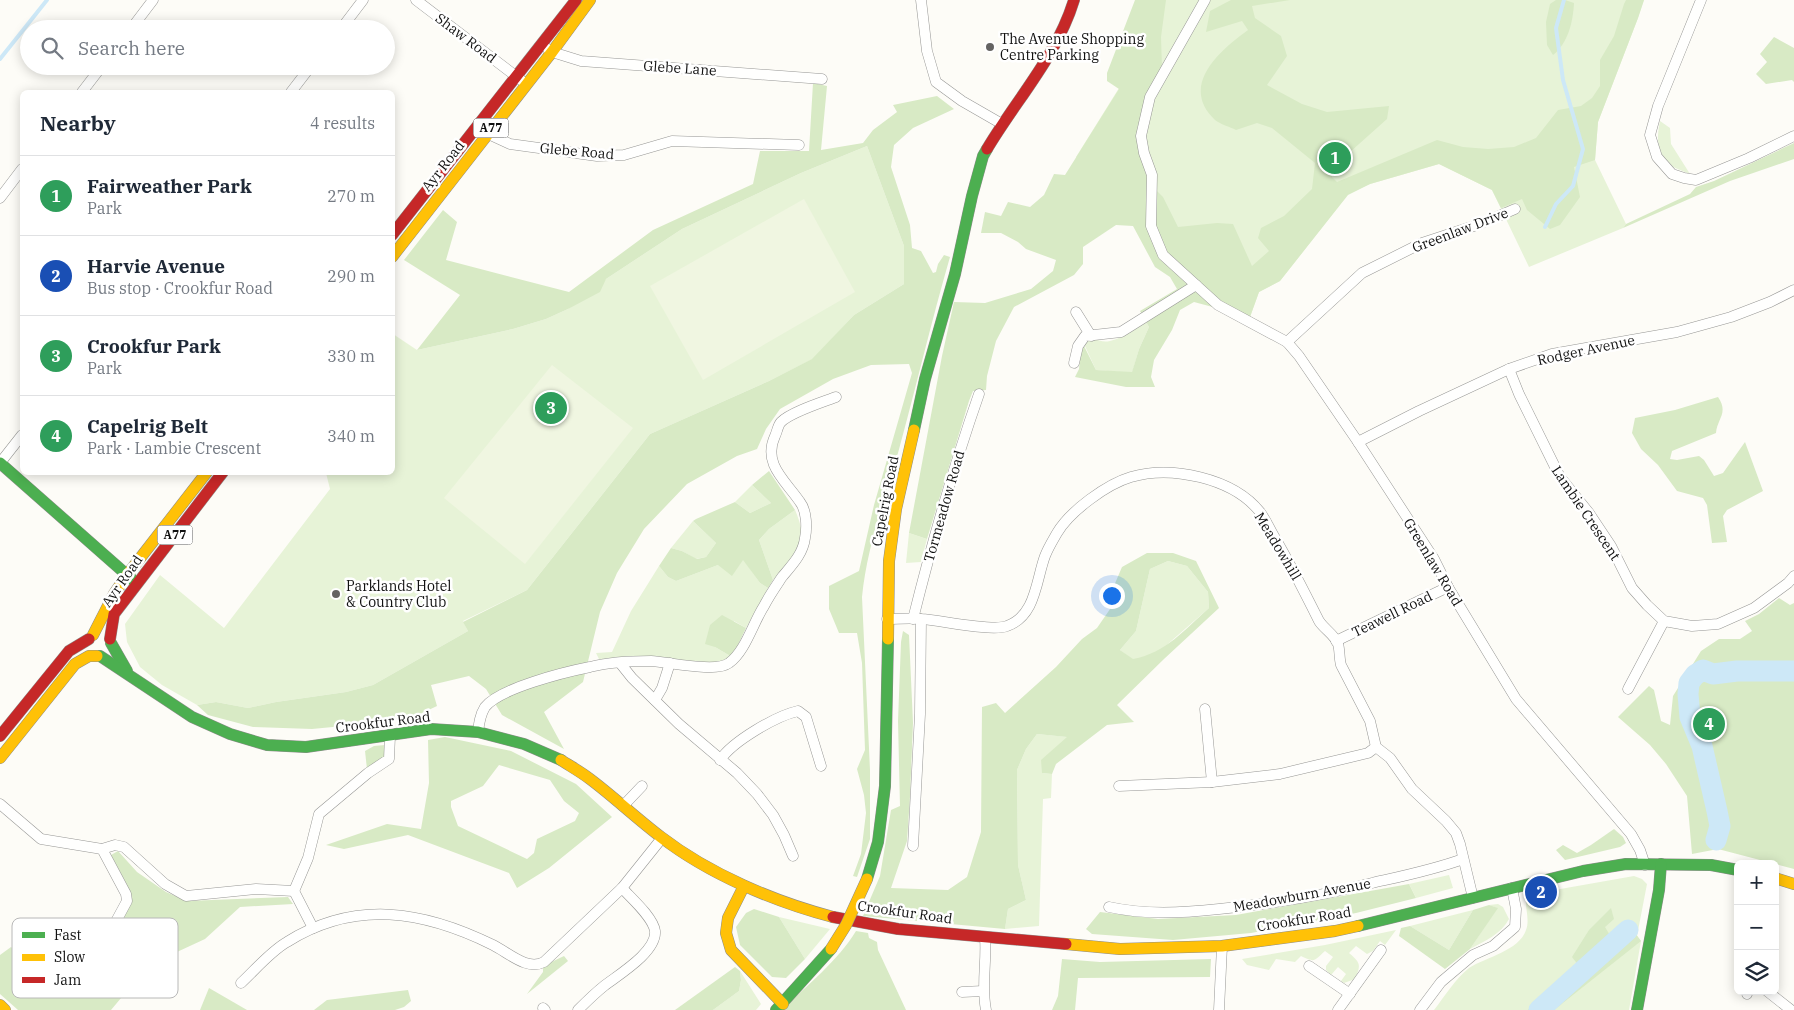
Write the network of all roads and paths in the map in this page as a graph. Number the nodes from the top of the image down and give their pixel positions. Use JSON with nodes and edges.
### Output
{"nodes":[{"id":1,"x":153,"y":0,"type":"edge"},
{"id":2,"x":363,"y":0,"type":"edge"},
{"id":3,"x":416,"y":0,"type":"edge"},
{"id":4,"x":576,"y":0,"type":"edge"},
{"id":5,"x":590,"y":0,"type":"edge"},
{"id":6,"x":922,"y":0,"type":"edge"},
{"id":7,"x":1074,"y":0,"type":"edge"},
{"id":8,"x":1204,"y":0,"type":"edge"},
{"id":9,"x":1702,"y":0,"type":"edge"},
{"id":10,"x":138,"y":20,"type":"edge"},
{"id":11,"x":348,"y":20,"type":"edge"},
{"id":12,"x":541,"y":44,"type":"junction"},
{"id":13,"x":552,"y":52,"type":"junction"},
{"id":14,"x":95,"y":75,"type":"edge"},
{"id":15,"x":304,"y":75,"type":"edge"},
{"id":16,"x":516,"y":76,"type":"junction"},
{"id":17,"x":822,"y":79,"type":"dead end"},
{"id":18,"x":527,"y":84,"type":"junction"},
{"id":19,"x":84,"y":90,"type":"edge"},
{"id":20,"x":293,"y":90,"type":"edge"},
{"id":21,"x":1002,"y":124,"type":"junction"},
{"id":22,"x":477,"y":126,"type":"junction"},
{"id":23,"x":1792,"y":133,"type":"edge"},
{"id":24,"x":486,"y":134,"type":"junction"},
{"id":25,"x":799,"y":145,"type":"dead end"},
{"id":26,"x":20,"y":172,"type":"edge"},
{"id":27,"x":0,"y":198,"type":"edge"},
{"id":28,"x":1515,"y":209,"type":"dead end"},
{"id":29,"x":395,"y":231,"type":"edge"},
{"id":30,"x":395,"y":253,"type":"edge"},
{"id":31,"x":1196,"y":285,"type":"junction"},
{"id":32,"x":1794,"y":290,"type":"edge"},
{"id":33,"x":1076,"y":312,"type":"dead end"},
{"id":34,"x":1091,"y":336,"type":"junction"},
{"id":35,"x":1287,"y":342,"type":"junction"},
{"id":36,"x":1074,"y":363,"type":"dead end"},
{"id":37,"x":1509,"y":369,"type":"junction"},
{"id":38,"x":979,"y":394,"type":"dead end"},
{"id":39,"x":836,"y":397,"type":"dead end"},
{"id":40,"x":20,"y":438,"type":"edge"},
{"id":41,"x":1358,"y":442,"type":"junction"},
{"id":42,"x":0,"y":463,"type":"edge"},
{"id":43,"x":206,"y":475,"type":"edge"},
{"id":44,"x":221,"y":475,"type":"edge"},
{"id":45,"x":127,"y":574,"type":"junction"},
{"id":46,"x":1794,"y":576,"type":"edge"},
{"id":47,"x":136,"y":583,"type":"junction"},
{"id":48,"x":1448,"y":587,"type":"junction"},
{"id":49,"x":887,"y":619,"type":"junction"},
{"id":50,"x":917,"y":619,"type":"junction"},
{"id":51,"x":1664,"y":621,"type":"junction"},
{"id":52,"x":91,"y":637,"type":"junction"},
{"id":53,"x":111,"y":641,"type":"junction"},
{"id":54,"x":1336,"y":641,"type":"junction"},
{"id":55,"x":99,"y":656,"type":"junction"},
{"id":56,"x":620,"y":663,"type":"junction"},
{"id":57,"x":670,"y":663,"type":"junction"},
{"id":58,"x":129,"y":674,"type":"junction"},
{"id":59,"x":1628,"y":689,"type":"dead end"},
{"id":60,"x":655,"y":700,"type":"junction"},
{"id":61,"x":1206,"y":708,"type":"dead end"},
{"id":62,"x":478,"y":732,"type":"junction"},
{"id":63,"x":0,"y":736,"type":"edge"},
{"id":64,"x":390,"y":736,"type":"junction"},
{"id":65,"x":1376,"y":747,"type":"junction"},
{"id":66,"x":0,"y":758,"type":"edge"},
{"id":67,"x":720,"y":760,"type":"junction"},
{"id":68,"x":821,"y":766,"type":"dead end"},
{"id":69,"x":1212,"y":782,"type":"junction"},
{"id":70,"x":642,"y":786,"type":"dead end"},
{"id":71,"x":1119,"y":786,"type":"dead end"},
{"id":72,"x":0,"y":804,"type":"edge"},
{"id":73,"x":623,"y":806,"type":"junction"},
{"id":74,"x":662,"y":838,"type":"junction"},
{"id":75,"x":913,"y":846,"type":"dead end"},
{"id":76,"x":102,"y":849,"type":"junction"},
{"id":77,"x":793,"y":856,"type":"dead end"},
{"id":78,"x":1463,"y":859,"type":"junction"},
{"id":79,"x":1661,"y":864,"type":"junction"},
{"id":80,"x":1645,"y":865,"type":"junction"},
{"id":81,"x":1734,"y":869,"type":"edge"},
{"id":82,"x":1779,"y":879,"type":"edge"},
{"id":83,"x":1794,"y":884,"type":"edge"},
{"id":84,"x":744,"y":886,"type":"junction"},
{"id":85,"x":622,"y":888,"type":"junction"},
{"id":86,"x":1512,"y":888,"type":"junction"},
{"id":87,"x":294,"y":891,"type":"junction"},
{"id":88,"x":1472,"y":898,"type":"junction"},
{"id":89,"x":1109,"y":907,"type":"dead end"},
{"id":90,"x":117,"y":918,"type":"edge"},
{"id":91,"x":313,"y":928,"type":"junction"},
{"id":92,"x":985,"y":937,"type":"junction"},
{"id":93,"x":1222,"y":946,"type":"junction"},
{"id":94,"x":1381,"y":950,"type":"dead end"},
{"id":95,"x":1309,"y":966,"type":"dead end"},
{"id":96,"x":241,"y":982,"type":"dead end"},
{"id":97,"x":983,"y":991,"type":"junction"},
{"id":98,"x":962,"y":992,"type":"dead end"},
{"id":99,"x":1350,"y":994,"type":"junction"},
{"id":100,"x":1771,"y":995,"type":"edge"},
{"id":101,"x":0,"y":1005,"type":"edge"},
{"id":102,"x":780,"y":1007,"type":"edge"},
{"id":103,"x":5,"y":1010,"type":"edge"},
{"id":104,"x":578,"y":1010,"type":"edge"},
{"id":105,"x":986,"y":1010,"type":"edge"},
{"id":106,"x":1219,"y":1010,"type":"edge"},
{"id":107,"x":1338,"y":1010,"type":"edge"},
{"id":108,"x":1420,"y":1010,"type":"edge"},
{"id":109,"x":1637,"y":1010,"type":"edge"},
{"id":110,"x":1791,"y":1010,"type":"edge"}],
"edges":[{"from":1,"to":10,"type":"street"},
{"from":2,"to":11,"type":"street"},
{"from":3,"to":16,"type":"street","name":"Shaw Road"},
{"from":4,"to":12,"type":"street","name":"Ayr Road","number":"A77"},
{"from":5,"to":13,"type":"street","name":"Ayr Road","number":"A77"},
{"from":6,"to":21,"type":"street"},
{"from":7,"to":21,"type":"street","name":"Capelrig Road"},
{"from":8,"to":31,"type":"street","name":"Greenlaw Road"},
{"from":9,"to":23,"type":"street"},
{"from":12,"to":13,"type":"street","name":"Glebe Lane"},
{"from":12,"to":16,"type":"street","name":"Ayr Road","number":"A77"},
{"from":13,"to":17,"type":"street","name":"Glebe Lane"},
{"from":13,"to":18,"type":"street","name":"Ayr Road","number":"A77"},
{"from":14,"to":19,"type":"street"},
{"from":15,"to":20,"type":"street"},
{"from":16,"to":18,"type":"street","name":"Shaw Road"},
{"from":16,"to":22,"type":"street","name":"Ayr Road","number":"A77"},
{"from":18,"to":24,"type":"street","name":"Ayr Road","number":"A77"},
{"from":21,"to":49,"type":"street","name":"Capelrig Road"},
{"from":22,"to":24,"type":"street","name":"Glebe Road"},
{"from":22,"to":29,"type":"street","name":"Ayr Road","number":"A77"},
{"from":24,"to":25,"type":"street","name":"Glebe Road"},
{"from":24,"to":30,"type":"street","name":"Ayr Road","number":"A77"},
{"from":26,"to":27,"type":"street"},
{"from":28,"to":35,"type":"street","name":"Greenlaw Drive"},
{"from":31,"to":34,"type":"street"},
{"from":31,"to":35,"type":"street","name":"Greenlaw Road"},
{"from":32,"to":37,"type":"street","name":"Rodger Avenue"},
{"from":33,"to":34,"type":"street"},
{"from":34,"to":36,"type":"street"},
{"from":35,"to":41,"type":"street","name":"Greenlaw Road"},
{"from":37,"to":41,"type":"street","name":"Rodger Avenue"},
{"from":37,"to":51,"type":"street","name":"Lambie Crescent"},
{"from":38,"to":50,"type":"street","name":"Tormeadow Road"},
{"from":39,"to":57,"type":"street"},
{"from":40,"to":42,"type":"street"},
{"from":41,"to":48,"type":"street","name":"Greenlaw Road"},
{"from":42,"to":45,"type":"street"},
{"from":43,"to":45,"type":"street","name":"Ayr Road","number":"A77"},
{"from":44,"to":47,"type":"street","name":"Ayr Road","number":"A77"},
{"from":45,"to":47,"type":"street"},
{"from":45,"to":52,"type":"street","name":"Ayr Road","number":"A77"},
{"from":46,"to":51,"type":"street"},
{"from":47,"to":53,"type":"street","name":"Ayr Road","number":"A77"},
{"from":48,"to":54,"type":"street","name":"Teawell Road"},
{"from":48,"to":80,"type":"street","name":"Greenlaw Road"},
{"from":49,"to":50,"type":"street","name":"Meadowhill"},
{"from":49,"to":102,"type":"street","name":"Capelrig Road","bridge":true},
{"from":50,"to":54,"type":"street","name":"Meadowhill"},
{"from":50,"to":75,"type":"street","name":"Tormeadow Road"},
{"from":51,"to":59,"type":"street"},
{"from":52,"to":53,"type":"street"},
{"from":52,"to":55,"type":"street"},
{"from":52,"to":63,"type":"street"},
{"from":53,"to":55,"type":"street"},
{"from":53,"to":58,"type":"street","name":"Crookfur Road"},
{"from":54,"to":65,"type":"street","name":"Meadowhill"},
{"from":55,"to":58,"type":"street","name":"Crookfur Road"},
{"from":55,"to":66,"type":"street"},
{"from":56,"to":57,"type":"street"},
{"from":56,"to":60,"type":"street"},
{"from":56,"to":62,"type":"street"},
{"from":57,"to":60,"type":"street"},
{"from":58,"to":64,"type":"street","name":"Crookfur Road"},
{"from":60,"to":67,"type":"street"},
{"from":61,"to":69,"type":"street"},
{"from":62,"to":64,"type":"street","name":"Crookfur Road"},
{"from":62,"to":73,"type":"street","name":"Crookfur Road"},
{"from":64,"to":87,"type":"street"},
{"from":65,"to":69,"type":"street"},
{"from":65,"to":78,"type":"street"},
{"from":67,"to":68,"type":"street"},
{"from":67,"to":77,"type":"street"},
{"from":69,"to":71,"type":"street"},
{"from":70,"to":73,"type":"street"},
{"from":72,"to":76,"type":"street"},
{"from":73,"to":74,"type":"street","name":"Crookfur Road"},
{"from":74,"to":84,"type":"street","name":"Crookfur Road"},
{"from":74,"to":85,"type":"street"},
{"from":76,"to":87,"type":"street"},
{"from":76,"to":90,"type":"street"},
{"from":78,"to":88,"type":"street"},
{"from":78,"to":89,"type":"street","name":"Meadowburn Avenue"},
{"from":79,"to":80,"type":"street","name":"Crookfur Road"},
{"from":79,"to":81,"type":"street","name":"Crookfur Road"},
{"from":79,"to":109,"type":"street"},
{"from":80,"to":86,"type":"street","name":"Crookfur Road"},
{"from":82,"to":83,"type":"street"},
{"from":84,"to":92,"type":"street","name":"Crookfur Road"},
{"from":84,"to":102,"type":"street"},
{"from":85,"to":91,"type":"street"},
{"from":85,"to":104,"type":"street"},
{"from":86,"to":88,"type":"street","name":"Crookfur Road"},
{"from":86,"to":108,"type":"street"},
{"from":87,"to":91,"type":"street"},
{"from":88,"to":93,"type":"street","name":"Crookfur Road"},
{"from":91,"to":96,"type":"street"},
{"from":92,"to":93,"type":"street","name":"Crookfur Road"},
{"from":92,"to":97,"type":"street"},
{"from":93,"to":106,"type":"street"},
{"from":94,"to":99,"type":"street"},
{"from":95,"to":99,"type":"street"},
{"from":97,"to":98,"type":"street"},
{"from":97,"to":105,"type":"street"},
{"from":99,"to":107,"type":"street"},
{"from":100,"to":110,"type":"street"},
{"from":101,"to":103,"type":"street"}]}
